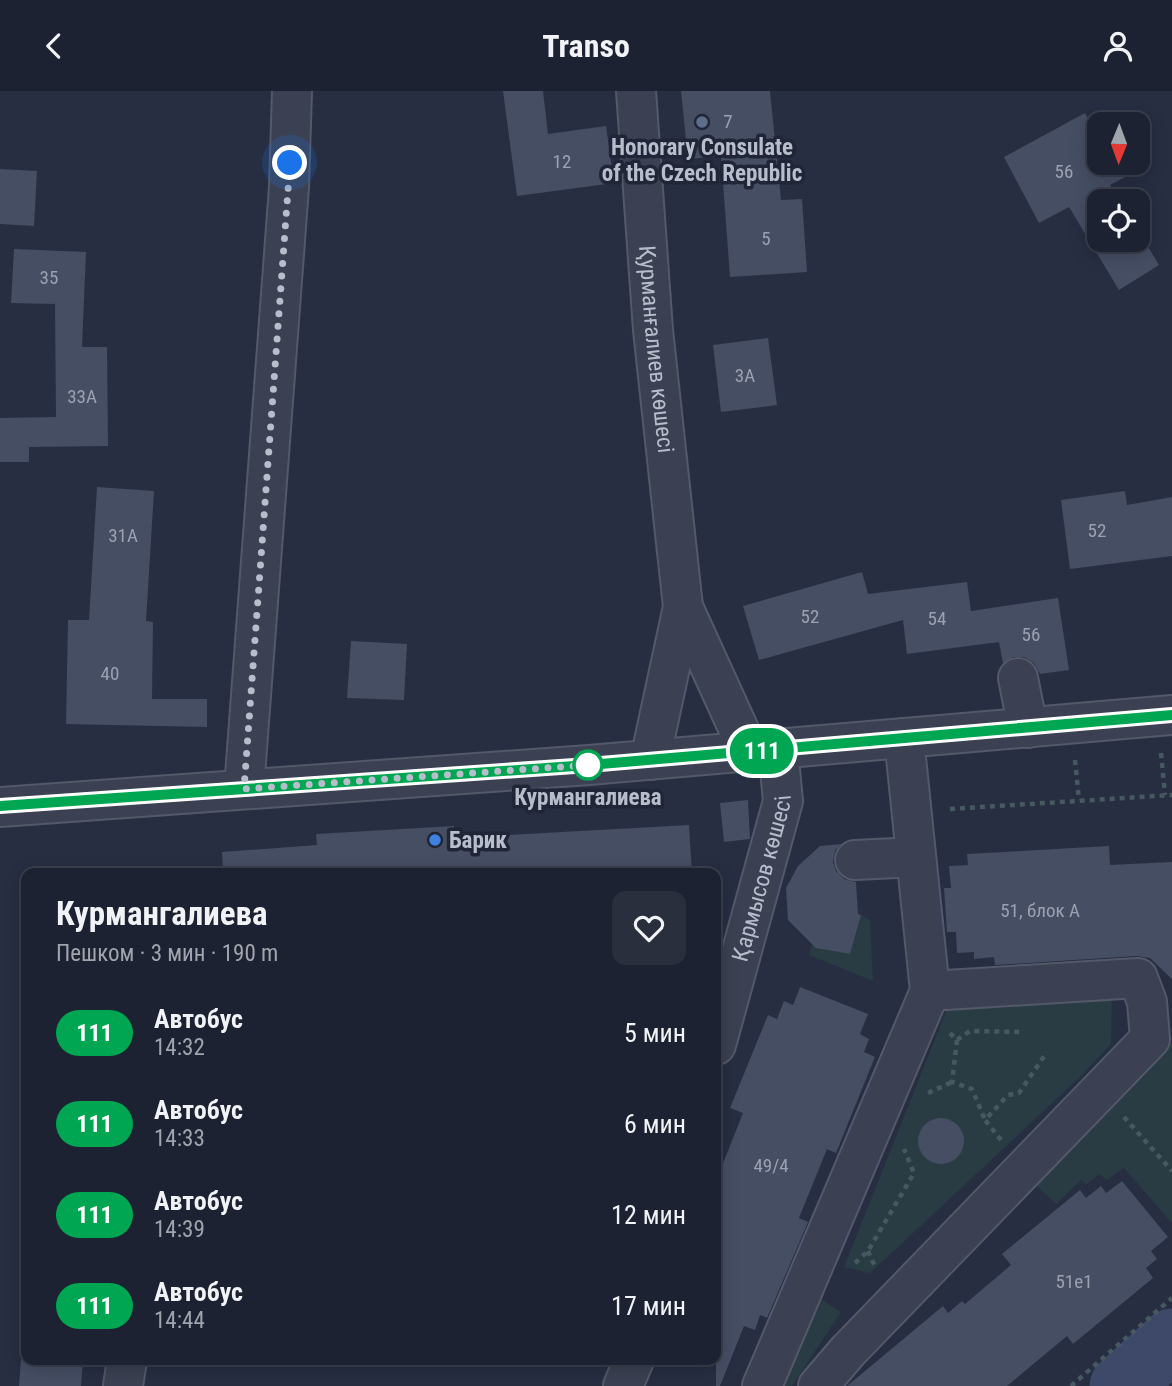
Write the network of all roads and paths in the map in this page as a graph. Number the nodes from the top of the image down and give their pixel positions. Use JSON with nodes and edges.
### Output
{"nodes":[{"id":1,"x":292,"y":91,"type":"edge"},
{"id":2,"x":636,"y":91,"type":"edge"},
{"id":3,"x":683,"y":607,"type":"junction"},
{"id":4,"x":1018,"y":678,"type":"dead end"},
{"id":5,"x":1028,"y":728,"type":"junction"},
{"id":6,"x":1166,"y":728,"type":"edge"},
{"id":7,"x":904,"y":739,"type":"junction"},
{"id":8,"x":1074,"y":749,"type":"dead end"},
{"id":9,"x":764,"y":751,"type":"junction"},
{"id":10,"x":650,"y":760,"type":"junction"},
{"id":11,"x":244,"y":789,"type":"junction"},
{"id":12,"x":1165,"y":795,"type":"junction"},
{"id":13,"x":1172,"y":795,"type":"edge"},
{"id":14,"x":1079,"y":800,"type":"junction"},
{"id":15,"x":0,"y":807,"type":"edge"},
{"id":16,"x":950,"y":809,"type":"dead end"},
{"id":17,"x":916,"y":857,"type":"junction"},
{"id":18,"x":855,"y":860,"type":"dead end"},
{"id":19,"x":926,"y":1001,"type":"junction"},
{"id":20,"x":721,"y":1027,"type":"edge"},
{"id":21,"x":1024,"y":1031,"type":"dead end"},
{"id":22,"x":957,"y":1039,"type":"junction"},
{"id":23,"x":1047,"y":1052,"type":"dead end"},
{"id":24,"x":952,"y":1082,"type":"junction"},
{"id":25,"x":1101,"y":1090,"type":"junction"},
{"id":26,"x":924,"y":1101,"type":"dead end"},
{"id":27,"x":985,"y":1120,"type":"junction"},
{"id":28,"x":907,"y":1140,"type":"dead end"},
{"id":29,"x":1025,"y":1168,"type":"junction"},
{"id":30,"x":1172,"y":1171,"type":"edge"},
{"id":31,"x":811,"y":1269,"type":"junction"},
{"id":32,"x":1172,"y":1298,"type":"edge"},
{"id":33,"x":126,"y":1365,"type":"edge"},
{"id":34,"x":632,"y":1365,"type":"edge"},
{"id":35,"x":123,"y":1386,"type":"edge"},
{"id":36,"x":623,"y":1386,"type":"edge"},
{"id":37,"x":762,"y":1386,"type":"edge"},
{"id":38,"x":818,"y":1386,"type":"edge"},
{"id":39,"x":1071,"y":1386,"type":"edge"}],
"edges":[{"from":1,"to":11,"type":"street"},
{"from":2,"to":3,"type":"street","name":"Қурманғалиев көшесі"},
{"from":3,"to":9,"type":"street","name":"Қармысов көшесі"},
{"from":3,"to":10,"type":"street"},
{"from":4,"to":5,"type":"street"},
{"from":5,"to":6,"type":"street"},
{"from":5,"to":7,"type":"street"},
{"from":6,"to":12,"type":"path"},
{"from":7,"to":9,"type":"street"},
{"from":7,"to":17,"type":"street"},
{"from":8,"to":14,"type":"path"},
{"from":9,"to":10,"type":"street"},
{"from":9,"to":20,"type":"street","name":"Қармысов көшесі"},
{"from":10,"to":11,"type":"street"},
{"from":11,"to":15,"type":"street"},
{"from":12,"to":13,"type":"path"},
{"from":12,"to":14,"type":"path"},
{"from":14,"to":16,"type":"path"},
{"from":17,"to":18,"type":"street"},
{"from":17,"to":19,"type":"street"},
{"from":19,"to":22,"type":"path"},
{"from":19,"to":25,"type":"street"},
{"from":19,"to":31,"type":"street"},
{"from":21,"to":22,"type":"path"},
{"from":22,"to":24,"type":"path"},
{"from":23,"to":27,"type":"path"},
{"from":24,"to":26,"type":"path"},
{"from":24,"to":27,"type":"path"},
{"from":25,"to":29,"type":"street"},
{"from":25,"to":30,"type":"path"},
{"from":27,"to":29,"type":"path"},
{"from":28,"to":31,"type":"path"},
{"from":29,"to":38,"type":"street"},
{"from":31,"to":37,"type":"street"},
{"from":32,"to":39,"type":"path"},
{"from":33,"to":35,"type":"street"},
{"from":34,"to":36,"type":"street"}]}
